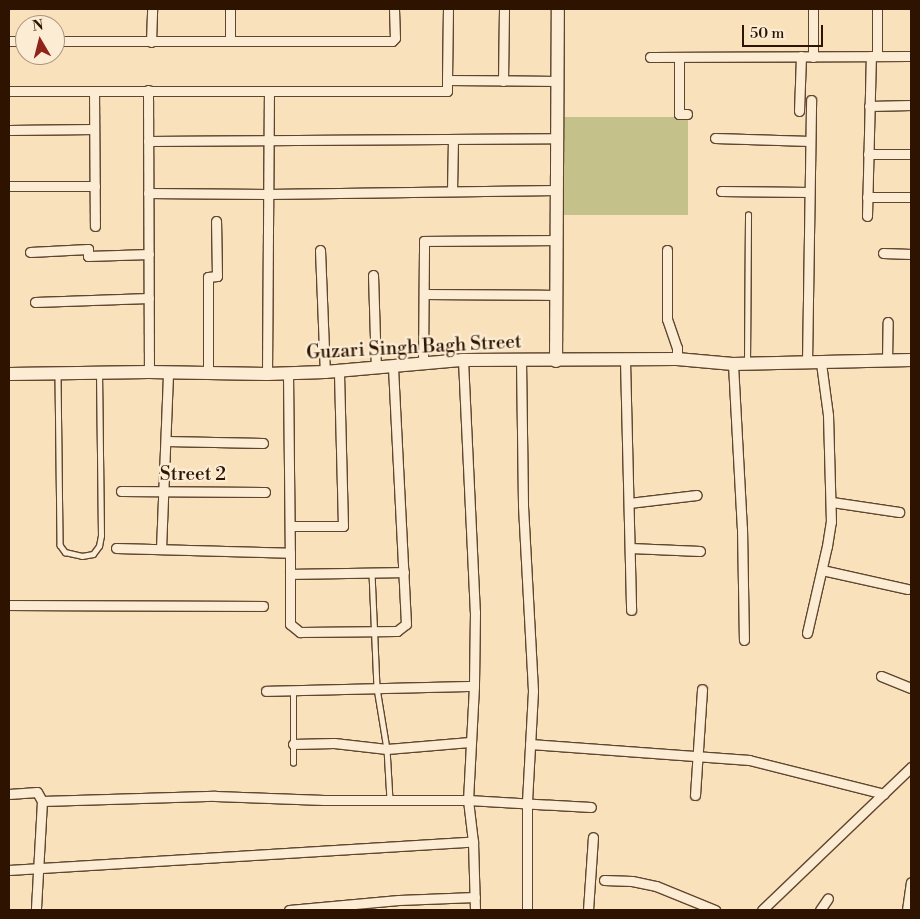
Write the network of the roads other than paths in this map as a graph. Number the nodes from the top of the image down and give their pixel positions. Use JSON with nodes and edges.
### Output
{"nodes":[{"id":1,"x":152,"y":9,"type":"edge"},
{"id":2,"x":230,"y":9,"type":"edge"},
{"id":3,"x":394,"y":9,"type":"edge"},
{"id":4,"x":448,"y":9,"type":"edge"},
{"id":5,"x":504,"y":9,"type":"edge"},
{"id":6,"x":558,"y":9,"type":"edge"},
{"id":7,"x":813,"y":9,"type":"edge"},
{"id":8,"x":877,"y":9,"type":"edge"},
{"id":9,"x":65,"y":41,"type":"edge"},
{"id":10,"x":230,"y":41,"type":"junction"},
{"id":11,"x":151,"y":42,"type":"junction"},
{"id":12,"x":801,"y":56,"type":"junction"},
{"id":13,"x":874,"y":56,"type":"junction"},
{"id":14,"x":911,"y":56,"type":"edge"},
{"id":15,"x":650,"y":57,"type":"dead end"},
{"id":16,"x":679,"y":57,"type":"junction"},
{"id":17,"x":813,"y":57,"type":"junction"},
{"id":18,"x":447,"y":80,"type":"junction"},
{"id":19,"x":503,"y":81,"type":"junction"},
{"id":20,"x":557,"y":82,"type":"junction"},
{"id":21,"x":148,"y":90,"type":"junction"},
{"id":22,"x":9,"y":91,"type":"edge"},
{"id":23,"x":94,"y":91,"type":"junction"},
{"id":24,"x":269,"y":91,"type":"junction"},
{"id":25,"x":811,"y":100,"type":"dead end"},
{"id":26,"x":911,"y":105,"type":"edge"},
{"id":27,"x":870,"y":106,"type":"junction"},
{"id":28,"x":799,"y":111,"type":"dead end"},
{"id":29,"x":687,"y":114,"type":"dead end"},
{"id":30,"x":94,"y":129,"type":"junction"},
{"id":31,"x":9,"y":130,"type":"edge"},
{"id":32,"x":557,"y":138,"type":"junction"},
{"id":33,"x":715,"y":138,"type":"dead end"},
{"id":34,"x":453,"y":139,"type":"junction"},
{"id":35,"x":268,"y":140,"type":"junction"},
{"id":36,"x":148,"y":141,"type":"junction"},
{"id":37,"x":810,"y":141,"type":"junction"},
{"id":38,"x":868,"y":154,"type":"junction"},
{"id":39,"x":911,"y":154,"type":"edge"},
{"id":40,"x":9,"y":186,"type":"edge"},
{"id":41,"x":95,"y":186,"type":"junction"},
{"id":42,"x":557,"y":190,"type":"junction"},
{"id":43,"x":452,"y":191,"type":"junction"},
{"id":44,"x":721,"y":191,"type":"dead end"},
{"id":45,"x":809,"y":192,"type":"junction"},
{"id":46,"x":148,"y":193,"type":"junction"},
{"id":47,"x":267,"y":194,"type":"junction"},
{"id":48,"x":867,"y":197,"type":"junction"},
{"id":49,"x":911,"y":197,"type":"edge"},
{"id":50,"x":748,"y":215,"type":"dead end"},
{"id":51,"x":867,"y":216,"type":"dead end"},
{"id":52,"x":216,"y":221,"type":"dead end"},
{"id":53,"x":95,"y":226,"type":"dead end"},
{"id":54,"x":557,"y":240,"type":"junction"},
{"id":55,"x":320,"y":250,"type":"dead end"},
{"id":56,"x":667,"y":250,"type":"dead end"},
{"id":57,"x":30,"y":252,"type":"dead end"},
{"id":58,"x":883,"y":253,"type":"dead end"},
{"id":59,"x":149,"y":254,"type":"junction"},
{"id":60,"x":911,"y":254,"type":"edge"},
{"id":61,"x":373,"y":275,"type":"dead end"},
{"id":62,"x":424,"y":294,"type":"junction"},
{"id":63,"x":557,"y":295,"type":"junction"},
{"id":64,"x":149,"y":298,"type":"junction"},
{"id":65,"x":35,"y":302,"type":"dead end"},
{"id":66,"x":888,"y":322,"type":"dead end"},
{"id":67,"x":677,"y":359,"type":"junction"},
{"id":68,"x":463,"y":360,"type":"junction"},
{"id":69,"x":521,"y":360,"type":"junction"},
{"id":70,"x":625,"y":360,"type":"junction"},
{"id":71,"x":911,"y":360,"type":"edge"},
{"id":72,"x":556,"y":361,"type":"junction"},
{"id":73,"x":887,"y":361,"type":"junction"},
{"id":74,"x":747,"y":363,"type":"junction"},
{"id":75,"x":807,"y":363,"type":"junction"},
{"id":76,"x":821,"y":363,"type":"junction"},
{"id":77,"x":423,"y":364,"type":"junction"},
{"id":78,"x":733,"y":364,"type":"junction"},
{"id":79,"x":393,"y":366,"type":"junction"},
{"id":80,"x":376,"y":368,"type":"junction"},
{"id":81,"x":339,"y":371,"type":"junction"},
{"id":82,"x":149,"y":372,"type":"junction"},
{"id":83,"x":168,"y":372,"type":"junction"},
{"id":84,"x":325,"y":372,"type":"junction"},
{"id":85,"x":58,"y":373,"type":"junction"},
{"id":86,"x":99,"y":373,"type":"junction"},
{"id":87,"x":288,"y":373,"type":"junction"},
{"id":88,"x":9,"y":374,"type":"edge"},
{"id":89,"x":208,"y":374,"type":"junction"},
{"id":90,"x":267,"y":374,"type":"junction"},
{"id":91,"x":166,"y":441,"type":"junction"},
{"id":92,"x":264,"y":443,"type":"dead end"},
{"id":93,"x":121,"y":491,"type":"dead end"},
{"id":94,"x":164,"y":491,"type":"junction"},
{"id":95,"x":265,"y":492,"type":"dead end"},
{"id":96,"x":697,"y":495,"type":"dead end"},
{"id":97,"x":629,"y":502,"type":"junction"},
{"id":98,"x":832,"y":502,"type":"junction"},
{"id":99,"x":899,"y":512,"type":"dead end"},
{"id":100,"x":290,"y":526,"type":"junction"},
{"id":101,"x":116,"y":548,"type":"dead end"},
{"id":102,"x":630,"y":548,"type":"junction"},
{"id":103,"x":161,"y":549,"type":"junction"},
{"id":104,"x":700,"y":551,"type":"dead end"},
{"id":105,"x":290,"y":553,"type":"junction"},
{"id":106,"x":822,"y":570,"type":"junction"},
{"id":107,"x":404,"y":572,"type":"junction"},
{"id":108,"x":372,"y":573,"type":"junction"},
{"id":109,"x":290,"y":574,"type":"junction"},
{"id":110,"x":908,"y":590,"type":"dead end"},
{"id":111,"x":9,"y":605,"type":"edge"},
{"id":112,"x":263,"y":606,"type":"dead end"},
{"id":113,"x":631,"y":610,"type":"dead end"},
{"id":114,"x":374,"y":632,"type":"junction"},
{"id":115,"x":807,"y":633,"type":"dead end"},
{"id":116,"x":744,"y":640,"type":"dead end"},
{"id":117,"x":881,"y":676,"type":"dead end"},
{"id":118,"x":474,"y":686,"type":"junction"},
{"id":119,"x":377,"y":688,"type":"junction"},
{"id":120,"x":911,"y":688,"type":"edge"},
{"id":121,"x":702,"y":689,"type":"dead end"},
{"id":122,"x":293,"y":690,"type":"junction"},
{"id":123,"x":266,"y":691,"type":"dead end"},
{"id":124,"x":470,"y":742,"type":"junction"},
{"id":125,"x":293,"y":744,"type":"junction"},
{"id":126,"x":530,"y":744,"type":"junction"},
{"id":127,"x":387,"y":749,"type":"junction"},
{"id":128,"x":698,"y":755,"type":"junction"},
{"id":129,"x":293,"y":763,"type":"dead end"},
{"id":130,"x":911,"y":767,"type":"edge"},
{"id":131,"x":9,"y":794,"type":"edge"},
{"id":132,"x":884,"y":794,"type":"junction"},
{"id":133,"x":695,"y":795,"type":"dead end"},
{"id":134,"x":390,"y":799,"type":"junction"},
{"id":135,"x":468,"y":800,"type":"junction"},
{"id":136,"x":42,"y":801,"type":"junction"},
{"id":137,"x":527,"y":803,"type":"junction"},
{"id":138,"x":591,"y":807,"type":"dead end"},
{"id":139,"x":593,"y":837,"type":"dead end"},
{"id":140,"x":473,"y":842,"type":"junction"},
{"id":141,"x":40,"y":868,"type":"junction"},
{"id":142,"x":9,"y":870,"type":"edge"},
{"id":143,"x":604,"y":880,"type":"dead end"},
{"id":144,"x":911,"y":882,"type":"edge"},
{"id":145,"x":475,"y":897,"type":"junction"},
{"id":146,"x":828,"y":898,"type":"dead end"},
{"id":147,"x":36,"y":910,"type":"edge"},
{"id":148,"x":289,"y":910,"type":"edge"},
{"id":149,"x":475,"y":910,"type":"edge"},
{"id":150,"x":527,"y":910,"type":"edge"},
{"id":151,"x":588,"y":910,"type":"edge"},
{"id":152,"x":715,"y":910,"type":"edge"},
{"id":153,"x":762,"y":910,"type":"edge"},
{"id":154,"x":820,"y":910,"type":"edge"},
{"id":155,"x":907,"y":910,"type":"edge"}],
"edges":[{"from":1,"to":11,"type":"street"},
{"from":2,"to":10,"type":"street"},
{"from":3,"to":10,"type":"street"},
{"from":4,"to":18,"type":"street"},
{"from":5,"to":19,"type":"street"},
{"from":6,"to":20,"type":"street"},
{"from":7,"to":17,"type":"street"},
{"from":8,"to":13,"type":"street"},
{"from":9,"to":11,"type":"street"},
{"from":10,"to":11,"type":"street"},
{"from":12,"to":16,"type":"street"},
{"from":12,"to":17,"type":"street"},
{"from":12,"to":28,"type":"street"},
{"from":13,"to":14,"type":"street"},
{"from":13,"to":17,"type":"street"},
{"from":13,"to":27,"type":"street"},
{"from":15,"to":16,"type":"street"},
{"from":16,"to":29,"type":"street"},
{"from":18,"to":19,"type":"street"},
{"from":18,"to":24,"type":"street"},
{"from":19,"to":20,"type":"street"},
{"from":20,"to":32,"type":"street"},
{"from":21,"to":23,"type":"street"},
{"from":21,"to":24,"type":"street"},
{"from":21,"to":36,"type":"street"},
{"from":22,"to":23,"type":"street"},
{"from":23,"to":30,"type":"street"},
{"from":24,"to":35,"type":"street"},
{"from":25,"to":37,"type":"street"},
{"from":26,"to":27,"type":"street"},
{"from":27,"to":38,"type":"street"},
{"from":30,"to":31,"type":"street"},
{"from":30,"to":41,"type":"street"},
{"from":32,"to":34,"type":"street"},
{"from":32,"to":42,"type":"street"},
{"from":33,"to":37,"type":"street"},
{"from":34,"to":35,"type":"street"},
{"from":34,"to":43,"type":"street"},
{"from":35,"to":36,"type":"street"},
{"from":35,"to":47,"type":"street"},
{"from":36,"to":46,"type":"street"},
{"from":37,"to":45,"type":"street"},
{"from":38,"to":39,"type":"street"},
{"from":38,"to":48,"type":"street"},
{"from":40,"to":41,"type":"street"},
{"from":41,"to":53,"type":"street"},
{"from":42,"to":43,"type":"street"},
{"from":42,"to":54,"type":"street"},
{"from":43,"to":47,"type":"street"},
{"from":44,"to":45,"type":"street"},
{"from":45,"to":75,"type":"street"},
{"from":46,"to":47,"type":"street"},
{"from":46,"to":59,"type":"street"},
{"from":47,"to":90,"type":"street"},
{"from":48,"to":49,"type":"street"},
{"from":48,"to":51,"type":"street"},
{"from":50,"to":74,"type":"lane"},
{"from":52,"to":89,"type":"street"},
{"from":54,"to":62,"type":"street"},
{"from":54,"to":63,"type":"street"},
{"from":55,"to":84,"type":"street"},
{"from":56,"to":67,"type":"street"},
{"from":57,"to":59,"type":"street"},
{"from":58,"to":60,"type":"street"},
{"from":59,"to":64,"type":"street"},
{"from":61,"to":80,"type":"street"},
{"from":62,"to":63,"type":"street"},
{"from":62,"to":77,"type":"street"},
{"from":63,"to":72,"type":"street"},
{"from":64,"to":65,"type":"street"},
{"from":64,"to":82,"type":"street"},
{"from":66,"to":73,"type":"street"},
{"from":67,"to":70,"type":"street","name":"Guzari Singh Bagh Street"},
{"from":67,"to":78,"type":"street","name":"Guzari Singh Bagh Street"},
{"from":68,"to":69,"type":"street","name":"Guzari Singh Bagh Street"},
{"from":68,"to":77,"type":"street","name":"Guzari Singh Bagh Street"},
{"from":68,"to":118,"type":"street"},
{"from":69,"to":72,"type":"street","name":"Guzari Singh Bagh Street"},
{"from":69,"to":126,"type":"street"},
{"from":70,"to":72,"type":"street","name":"Guzari Singh Bagh Street"},
{"from":70,"to":97,"type":"street"},
{"from":71,"to":73,"type":"street","name":"Guzari Singh Bagh Street"},
{"from":73,"to":76,"type":"street","name":"Guzari Singh Bagh Street"},
{"from":74,"to":75,"type":"street","name":"Guzari Singh Bagh Street"},
{"from":74,"to":78,"type":"street","name":"Guzari Singh Bagh Street"},
{"from":75,"to":76,"type":"street","name":"Guzari Singh Bagh Street"},
{"from":76,"to":98,"type":"street"},
{"from":77,"to":79,"type":"street","name":"Guzari Singh Bagh Street"},
{"from":78,"to":116,"type":"street"},
{"from":79,"to":80,"type":"street","name":"Guzari Singh Bagh Street"},
{"from":79,"to":107,"type":"street"},
{"from":80,"to":81,"type":"street","name":"Guzari Singh Bagh Street"},
{"from":81,"to":84,"type":"street","name":"Guzari Singh Bagh Street"},
{"from":81,"to":100,"type":"street"},
{"from":82,"to":83,"type":"street","name":"Guzari Singh Bagh Street"},
{"from":82,"to":86,"type":"street","name":"Guzari Singh Bagh Street"},
{"from":83,"to":89,"type":"street","name":"Guzari Singh Bagh Street"},
{"from":83,"to":91,"type":"street"},
{"from":84,"to":87,"type":"street","name":"Guzari Singh Bagh Street"},
{"from":85,"to":86,"type":"street","name":"Guzari Singh Bagh Street"},
{"from":85,"to":86,"type":"lane"},
{"from":85,"to":88,"type":"street","name":"Guzari Singh Bagh Street"},
{"from":87,"to":90,"type":"street","name":"Guzari Singh Bagh Street"},
{"from":87,"to":100,"type":"street"},
{"from":89,"to":90,"type":"street","name":"Guzari Singh Bagh Street"},
{"from":91,"to":92,"type":"street"},
{"from":91,"to":94,"type":"street"},
{"from":93,"to":94,"type":"street","name":"Street 2"},
{"from":94,"to":95,"type":"street","name":"Street 2"},
{"from":94,"to":103,"type":"street"},
{"from":96,"to":97,"type":"street"},
{"from":97,"to":102,"type":"street"},
{"from":98,"to":99,"type":"street"},
{"from":98,"to":106,"type":"street"},
{"from":100,"to":105,"type":"street"},
{"from":101,"to":103,"type":"street"},
{"from":102,"to":104,"type":"street"},
{"from":102,"to":113,"type":"street"},
{"from":103,"to":105,"type":"street"},
{"from":105,"to":109,"type":"street"},
{"from":106,"to":110,"type":"street"},
{"from":106,"to":115,"type":"street"},
{"from":107,"to":108,"type":"street"},
{"from":107,"to":114,"type":"street"},
{"from":108,"to":109,"type":"street"},
{"from":108,"to":114,"type":"lane"},
{"from":109,"to":114,"type":"street"},
{"from":111,"to":112,"type":"street"},
{"from":114,"to":119,"type":"lane"},
{"from":117,"to":120,"type":"street"},
{"from":118,"to":119,"type":"street"},
{"from":118,"to":124,"type":"street"},
{"from":119,"to":122,"type":"street"},
{"from":119,"to":127,"type":"lane"},
{"from":121,"to":128,"type":"street"},
{"from":122,"to":123,"type":"street"},
{"from":122,"to":125,"type":"lane"},
{"from":124,"to":127,"type":"street"},
{"from":124,"to":135,"type":"street"},
{"from":125,"to":127,"type":"street"},
{"from":125,"to":129,"type":"lane"},
{"from":126,"to":128,"type":"street"},
{"from":126,"to":137,"type":"street"},
{"from":127,"to":134,"type":"lane"},
{"from":128,"to":132,"type":"street"},
{"from":128,"to":133,"type":"street"},
{"from":130,"to":132,"type":"street"},
{"from":131,"to":136,"type":"street"},
{"from":132,"to":153,"type":"street"},
{"from":134,"to":135,"type":"street"},
{"from":134,"to":136,"type":"street"},
{"from":135,"to":137,"type":"street"},
{"from":135,"to":140,"type":"street"},
{"from":136,"to":141,"type":"street"},
{"from":137,"to":138,"type":"street"},
{"from":137,"to":150,"type":"street"},
{"from":139,"to":151,"type":"street"},
{"from":140,"to":141,"type":"street"},
{"from":140,"to":145,"type":"street"},
{"from":141,"to":142,"type":"street"},
{"from":141,"to":147,"type":"street"},
{"from":143,"to":152,"type":"street"},
{"from":144,"to":155,"type":"street"},
{"from":145,"to":148,"type":"street"},
{"from":145,"to":149,"type":"street"},
{"from":146,"to":154,"type":"street"}]}
